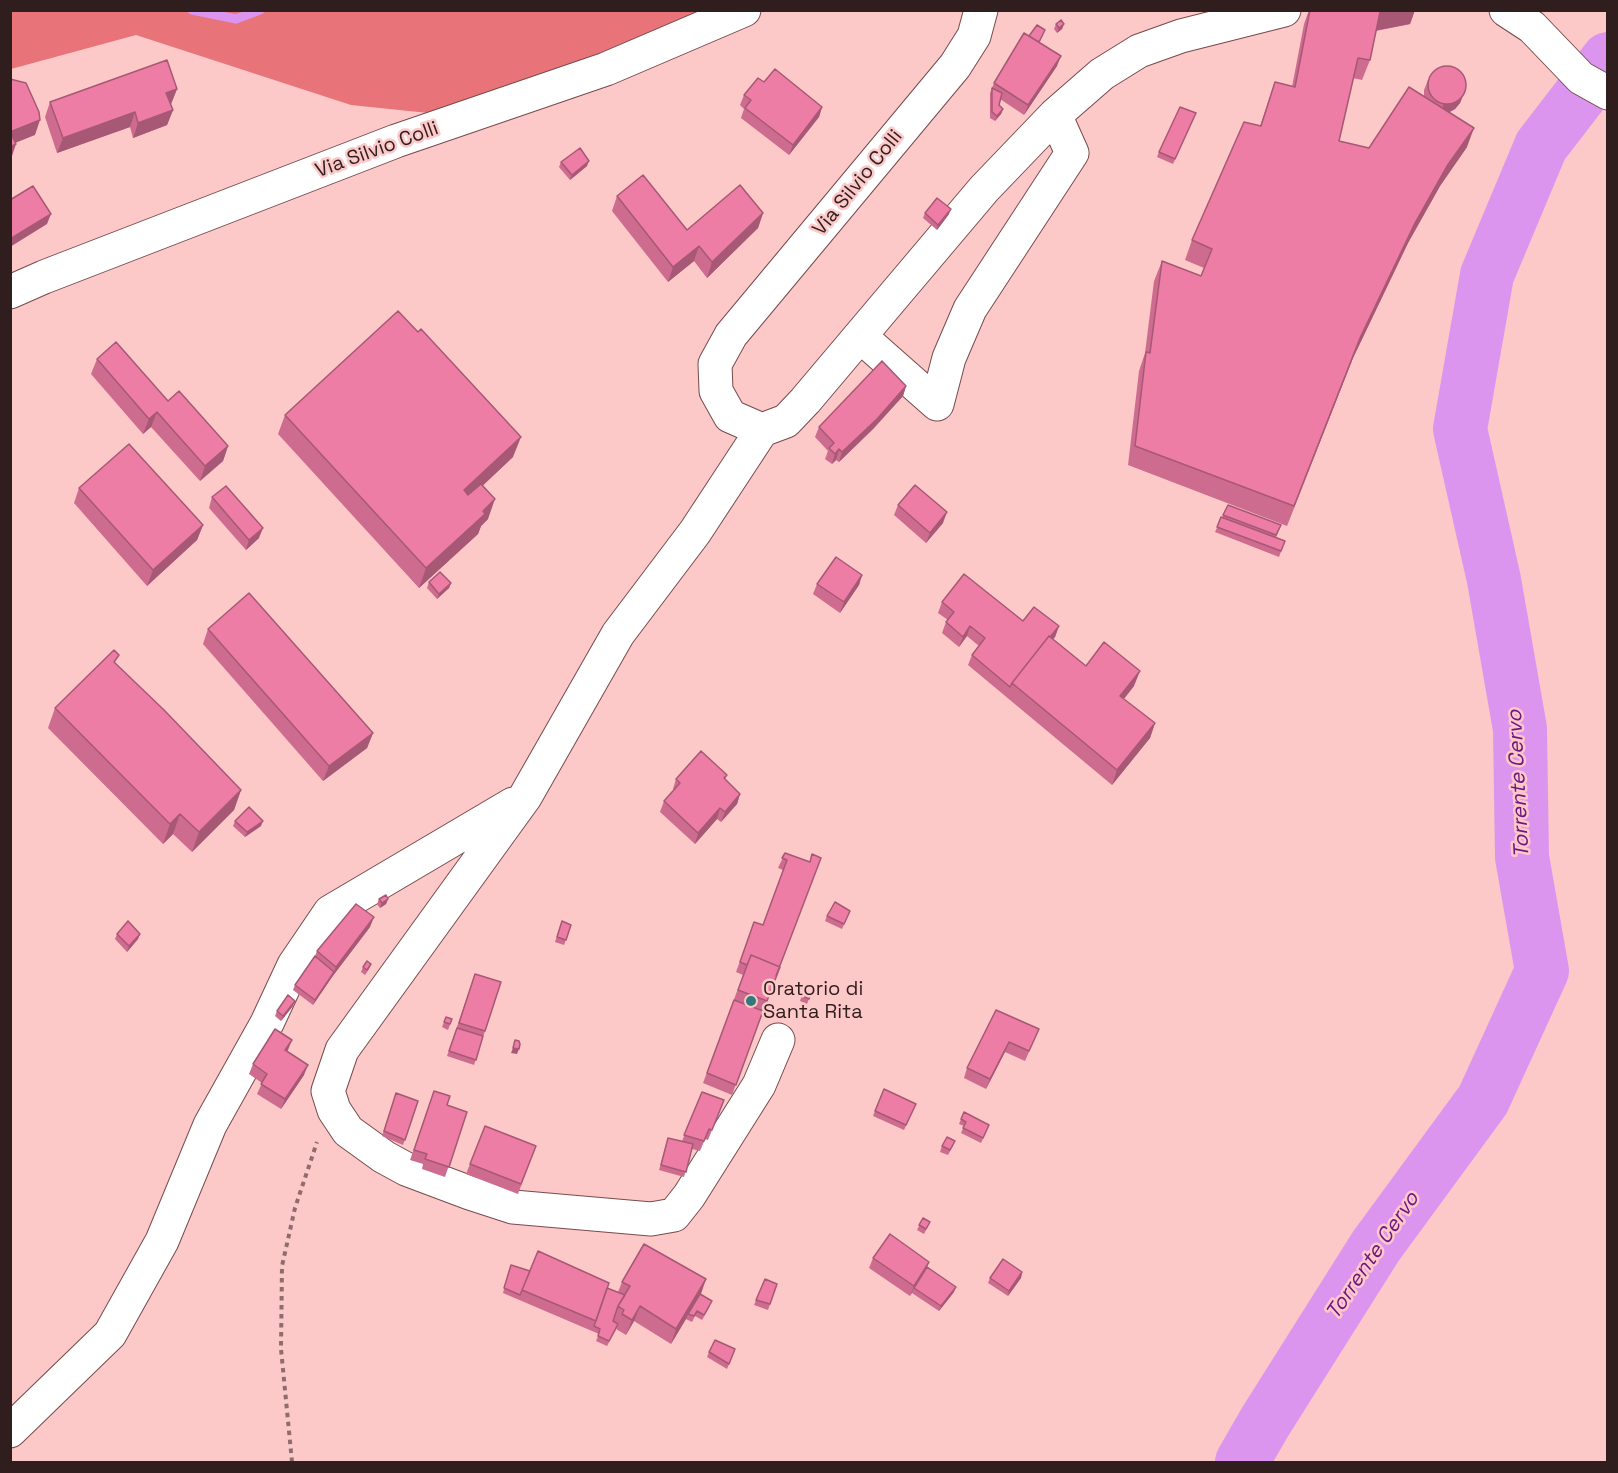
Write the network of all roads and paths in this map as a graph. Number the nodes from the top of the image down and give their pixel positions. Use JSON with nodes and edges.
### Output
{"nodes":[{"id":1,"x":744,"y":10,"type":"edge"},
{"id":2,"x":981,"y":10,"type":"edge"},
{"id":3,"x":1284,"y":10,"type":"edge"},
{"id":4,"x":1519,"y":19,"type":"edge"},
{"id":5,"x":1608,"y":93,"type":"edge"},
{"id":6,"x":1056,"y":115,"type":"junction"},
{"id":7,"x":10,"y":292,"type":"edge"},
{"id":8,"x":860,"y":336,"type":"junction"},
{"id":9,"x":762,"y":430,"type":"junction"},
{"id":10,"x":525,"y":797,"type":"junction"},
{"id":11,"x":778,"y":1040,"type":"dead end"},
{"id":12,"x":334,"y":1110,"type":"junction"},
{"id":13,"x":10,"y":1431,"type":"edge"},
{"id":14,"x":292,"y":1462,"type":"edge"}],
"edges":[{"from":1,"to":7,"type":"street","name":"Via Silvio Colli"},
{"from":2,"to":9,"type":"street","name":"Via Silvio Colli"},
{"from":3,"to":6,"type":"street"},
{"from":4,"to":5,"type":"street"},
{"from":6,"to":8,"type":"street"},
{"from":6,"to":8,"type":"street"},
{"from":8,"to":9,"type":"street"},
{"from":9,"to":10,"type":"street"},
{"from":10,"to":12,"type":"street"},
{"from":10,"to":13,"type":"street"},
{"from":11,"to":12,"type":"street"},
{"from":12,"to":14,"type":"path"}]}
